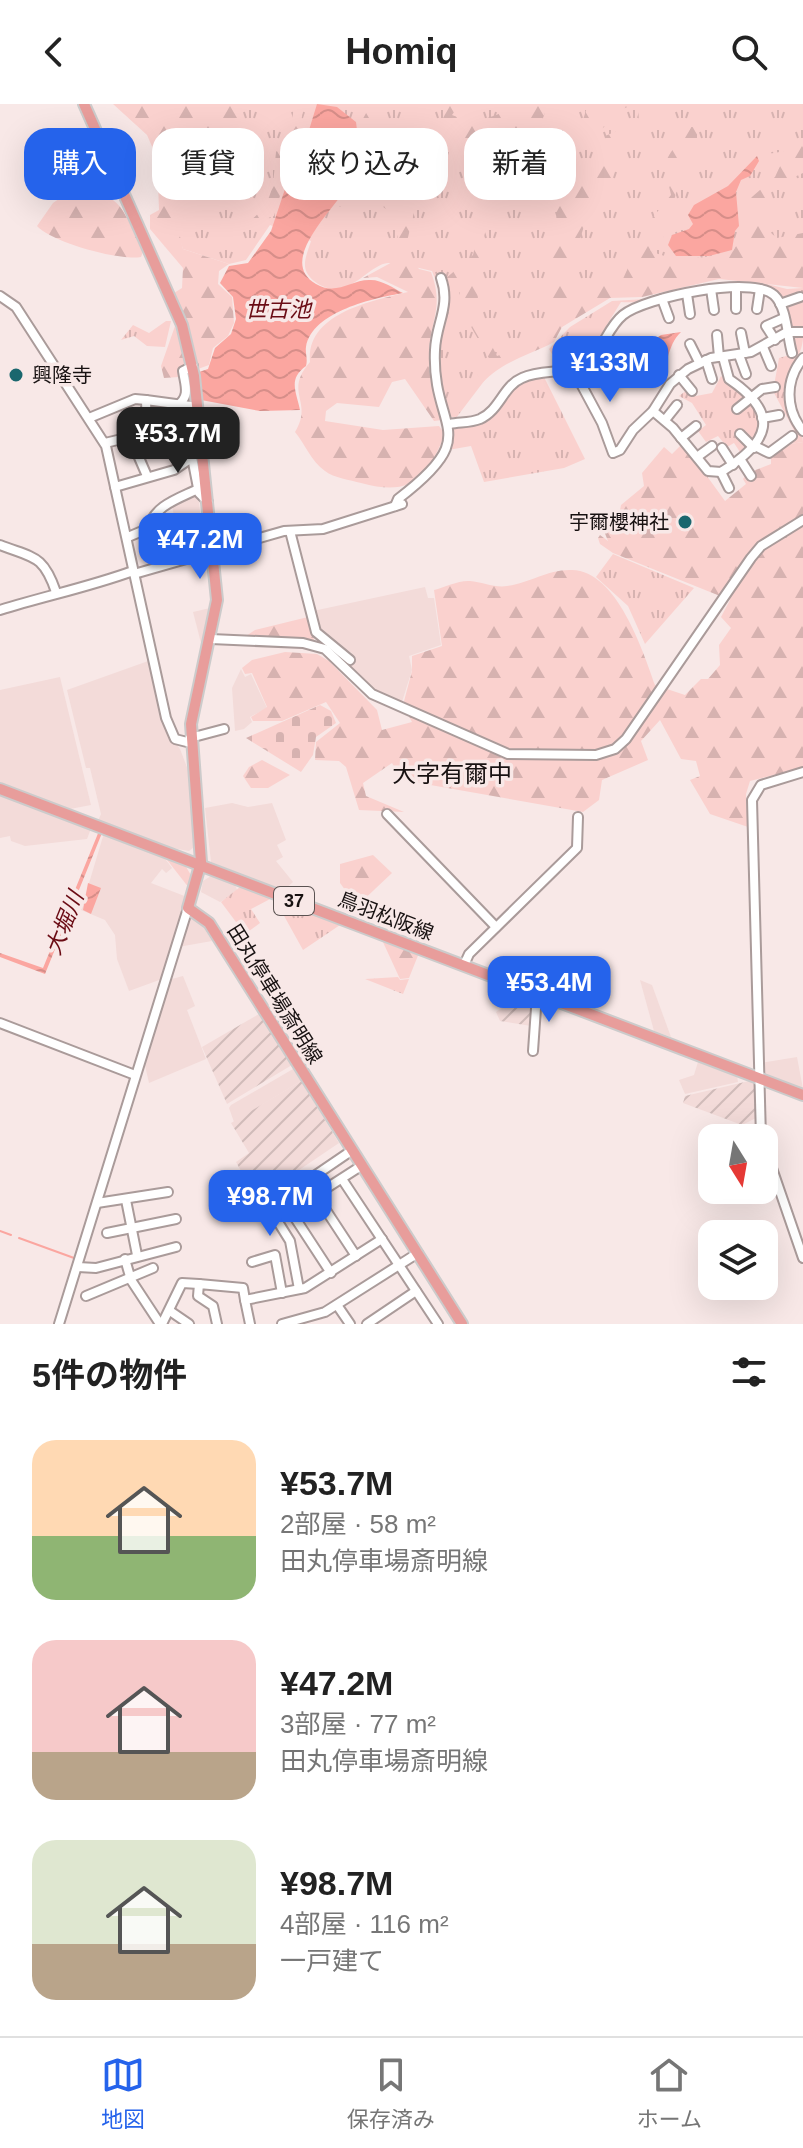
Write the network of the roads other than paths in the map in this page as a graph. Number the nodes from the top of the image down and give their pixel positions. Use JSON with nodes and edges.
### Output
{"nodes":[{"id":1,"x":84,"y":104,"type":"edge"},
{"id":2,"x":441,"y":278,"type":"dead end"},
{"id":3,"x":711,"y":289,"type":"junction"},
{"id":4,"x":736,"y":289,"type":"junction"},
{"id":5,"x":760,"y":289,"type":"junction"},
{"id":6,"x":687,"y":294,"type":"junction"},
{"id":7,"x":0,"y":296,"type":"edge"},
{"id":8,"x":800,"y":297,"type":"dead end"},
{"id":9,"x":662,"y":299,"type":"junction"},
{"id":10,"x":780,"y":304,"type":"junction"},
{"id":11,"x":736,"y":309,"type":"dead end"},
{"id":12,"x":757,"y":309,"type":"dead end"},
{"id":13,"x":714,"y":310,"type":"dead end"},
{"id":14,"x":690,"y":314,"type":"dead end"},
{"id":15,"x":669,"y":318,"type":"dead end"},
{"id":16,"x":784,"y":318,"type":"junction"},
{"id":17,"x":787,"y":332,"type":"junction"},
{"id":18,"x":803,"y":332,"type":"edge"},
{"id":19,"x":741,"y":333,"type":"dead end"},
{"id":20,"x":717,"y":335,"type":"dead end"},
{"id":21,"x":775,"y":340,"type":"junction"},
{"id":22,"x":690,"y":344,"type":"dead end"},
{"id":23,"x":763,"y":347,"type":"junction"},
{"id":24,"x":792,"y":353,"type":"dead end"},
{"id":25,"x":742,"y":354,"type":"junction"},
{"id":26,"x":721,"y":357,"type":"junction"},
{"id":27,"x":803,"y":358,"type":"edge"},
{"id":28,"x":702,"y":361,"type":"junction"},
{"id":29,"x":193,"y":366,"type":"junction"},
{"id":30,"x":771,"y":366,"type":"dead end"},
{"id":31,"x":573,"y":369,"type":"junction"},
{"id":32,"x":746,"y":374,"type":"dead end"},
{"id":33,"x":679,"y":375,"type":"junction"},
{"id":34,"x":712,"y":379,"type":"dead end"},
{"id":35,"x":775,"y":387,"type":"dead end"},
{"id":36,"x":692,"y":391,"type":"dead end"},
{"id":37,"x":753,"y":396,"type":"junction"},
{"id":38,"x":146,"y":400,"type":"junction"},
{"id":39,"x":677,"y":405,"type":"dead end"},
{"id":40,"x":176,"y":406,"type":"junction"},
{"id":41,"x":198,"y":407,"type":"junction"},
{"id":42,"x":737,"y":409,"type":"dead end"},
{"id":43,"x":653,"y":411,"type":"junction"},
{"id":44,"x":779,"y":415,"type":"dead end"},
{"id":45,"x":89,"y":418,"type":"junction"},
{"id":46,"x":762,"y":418,"type":"junction"},
{"id":47,"x":665,"y":420,"type":"junction"},
{"id":48,"x":450,"y":424,"type":"junction"},
{"id":49,"x":696,"y":426,"type":"dead end"},
{"id":50,"x":803,"y":431,"type":"edge"},
{"id":51,"x":147,"y":433,"type":"junction"},
{"id":52,"x":740,"y":434,"type":"dead end"},
{"id":53,"x":792,"y":436,"type":"dead end"},
{"id":54,"x":681,"y":438,"type":"junction"},
{"id":55,"x":131,"y":439,"type":"junction"},
{"id":56,"x":105,"y":443,"type":"junction"},
{"id":57,"x":754,"y":447,"type":"junction"},
{"id":58,"x":697,"y":457,"type":"junction"},
{"id":59,"x":190,"y":459,"type":"junction"},
{"id":60,"x":737,"y":462,"type":"junction"},
{"id":61,"x":721,"y":472,"type":"junction"},
{"id":62,"x":147,"y":476,"type":"junction"},
{"id":63,"x":751,"y":476,"type":"dead end"},
{"id":64,"x":115,"y":487,"type":"junction"},
{"id":65,"x":729,"y":488,"type":"dead end"},
{"id":66,"x":198,"y":489,"type":"junction"},
{"id":67,"x":209,"y":502,"type":"junction"},
{"id":68,"x":803,"y":520,"type":"edge"},
{"id":69,"x":290,"y":531,"type":"junction"},
{"id":70,"x":128,"y":537,"type":"junction"},
{"id":71,"x":0,"y":545,"type":"edge"},
{"id":72,"x":214,"y":550,"type":"junction"},
{"id":73,"x":134,"y":572,"type":"junction"},
{"id":74,"x":56,"y":592,"type":"junction"},
{"id":75,"x":0,"y":610,"type":"edge"},
{"id":76,"x":211,"y":639,"type":"junction"},
{"id":77,"x":350,"y":660,"type":"dead end"},
{"id":78,"x":224,"y":729,"type":"dead end"},
{"id":79,"x":191,"y":741,"type":"junction"},
{"id":80,"x":803,"y":772,"type":"edge"},
{"id":81,"x":0,"y":789,"type":"edge"},
{"id":82,"x":387,"y":814,"type":"dead end"},
{"id":83,"x":578,"y":817,"type":"dead end"},
{"id":84,"x":201,"y":866,"type":"junction"},
{"id":85,"x":188,"y":908,"type":"junction"},
{"id":86,"x":496,"y":927,"type":"junction"},
{"id":87,"x":464,"y":965,"type":"junction"},
{"id":88,"x":537,"y":994,"type":"junction"},
{"id":89,"x":0,"y":1023,"type":"edge"},
{"id":90,"x":533,"y":1051,"type":"dead end"},
{"id":91,"x":135,"y":1075,"type":"junction"},
{"id":92,"x":759,"y":1078,"type":"junction"},
{"id":93,"x":803,"y":1095,"type":"edge"},
{"id":94,"x":761,"y":1124,"type":"edge"},
{"id":95,"x":351,"y":1151,"type":"junction"},
{"id":96,"x":361,"y":1166,"type":"junction"},
{"id":97,"x":342,"y":1179,"type":"junction"},
{"id":98,"x":778,"y":1186,"type":"edge"},
{"id":99,"x":168,"y":1192,"type":"dead end"},
{"id":100,"x":316,"y":1195,"type":"junction"},
{"id":101,"x":126,"y":1200,"type":"junction"},
{"id":102,"x":97,"y":1203,"type":"junction"},
{"id":103,"x":290,"y":1209,"type":"junction"},
{"id":104,"x":176,"y":1219,"type":"dead end"},
{"id":105,"x":131,"y":1228,"type":"junction"},
{"id":106,"x":107,"y":1233,"type":"dead end"},
{"id":107,"x":382,"y":1239,"type":"junction"},
{"id":108,"x":176,"y":1247,"type":"dead end"},
{"id":109,"x":418,"y":1253,"type":"junction"},
{"id":110,"x":137,"y":1255,"type":"junction"},
{"id":111,"x":356,"y":1256,"type":"junction"},
{"id":112,"x":803,"y":1258,"type":"edge"},
{"id":113,"x":125,"y":1259,"type":"junction"},
{"id":114,"x":252,"y":1262,"type":"dead end"},
{"id":115,"x":398,"y":1265,"type":"junction"},
{"id":116,"x":78,"y":1267,"type":"junction"},
{"id":117,"x":153,"y":1268,"type":"dead end"},
{"id":118,"x":331,"y":1273,"type":"junction"},
{"id":119,"x":131,"y":1280,"type":"junction"},
{"id":120,"x":199,"y":1284,"type":"junction"},
{"id":121,"x":299,"y":1289,"type":"junction"},
{"id":122,"x":416,"y":1291,"type":"junction"},
{"id":123,"x":282,"y":1293,"type":"junction"},
{"id":124,"x":86,"y":1296,"type":"dead end"},
{"id":125,"x":245,"y":1300,"type":"junction"},
{"id":126,"x":337,"y":1305,"type":"junction"},
{"id":127,"x":170,"y":1311,"type":"junction"},
{"id":128,"x":383,"y":1320,"type":"edge"},
{"id":129,"x":215,"y":1323,"type":"edge"},
{"id":130,"x":434,"y":1323,"type":"edge"},
{"id":131,"x":59,"y":1324,"type":"edge"},
{"id":132,"x":161,"y":1324,"type":"edge"},
{"id":133,"x":189,"y":1324,"type":"edge"},
{"id":134,"x":250,"y":1324,"type":"edge"},
{"id":135,"x":282,"y":1324,"type":"edge"},
{"id":136,"x":350,"y":1324,"type":"edge"},
{"id":137,"x":367,"y":1324,"type":"edge"},
{"id":138,"x":462,"y":1324,"type":"edge"}],
"edges":[{"from":1,"to":29,"type":"main road"},
{"from":2,"to":48,"type":"street"},
{"from":3,"to":4,"type":"street"},
{"from":3,"to":6,"type":"street"},
{"from":3,"to":13,"type":"street"},
{"from":4,"to":5,"type":"street"},
{"from":4,"to":11,"type":"street"},
{"from":5,"to":10,"type":"street"},
{"from":5,"to":12,"type":"street"},
{"from":6,"to":9,"type":"street"},
{"from":6,"to":14,"type":"street"},
{"from":7,"to":45,"type":"street"},
{"from":8,"to":10,"type":"street"},
{"from":9,"to":15,"type":"street"},
{"from":9,"to":31,"type":"street"},
{"from":10,"to":16,"type":"street"},
{"from":16,"to":17,"type":"street"},
{"from":16,"to":21,"type":"street"},
{"from":17,"to":18,"type":"street"},
{"from":17,"to":21,"type":"street"},
{"from":17,"to":24,"type":"street"},
{"from":19,"to":25,"type":"street"},
{"from":20,"to":26,"type":"street"},
{"from":21,"to":23,"type":"street"},
{"from":22,"to":28,"type":"street"},
{"from":23,"to":25,"type":"street"},
{"from":23,"to":30,"type":"street"},
{"from":25,"to":26,"type":"street"},
{"from":25,"to":32,"type":"street"},
{"from":26,"to":28,"type":"street"},
{"from":26,"to":37,"type":"street"},
{"from":27,"to":50,"type":"street"},
{"from":28,"to":33,"type":"street"},
{"from":28,"to":34,"type":"street"},
{"from":29,"to":40,"type":"street"},
{"from":29,"to":41,"type":"main road"},
{"from":31,"to":43,"type":"street"},
{"from":31,"to":48,"type":"street"},
{"from":33,"to":36,"type":"street"},
{"from":33,"to":43,"type":"street"},
{"from":35,"to":37,"type":"street"},
{"from":37,"to":42,"type":"street"},
{"from":37,"to":46,"type":"street"},
{"from":38,"to":40,"type":"street"},
{"from":38,"to":45,"type":"street"},
{"from":38,"to":51,"type":"street"},
{"from":39,"to":47,"type":"street"},
{"from":40,"to":41,"type":"street"},
{"from":41,"to":67,"type":"main road"},
{"from":43,"to":47,"type":"street"},
{"from":44,"to":46,"type":"street"},
{"from":45,"to":56,"type":"street"},
{"from":46,"to":57,"type":"street"},
{"from":47,"to":54,"type":"street"},
{"from":48,"to":69,"type":"street"},
{"from":49,"to":54,"type":"street"},
{"from":51,"to":55,"type":"street"},
{"from":51,"to":59,"type":"street"},
{"from":52,"to":57,"type":"street"},
{"from":53,"to":57,"type":"street"},
{"from":54,"to":58,"type":"street"},
{"from":55,"to":56,"type":"street"},
{"from":55,"to":62,"type":"street"},
{"from":56,"to":64,"type":"street"},
{"from":57,"to":60,"type":"street"},
{"from":58,"to":60,"type":"street"},
{"from":58,"to":61,"type":"street"},
{"from":59,"to":62,"type":"street"},
{"from":59,"to":66,"type":"street"},
{"from":60,"to":61,"type":"street"},
{"from":60,"to":63,"type":"street"},
{"from":61,"to":65,"type":"street"},
{"from":62,"to":64,"type":"street"},
{"from":64,"to":70,"type":"street"},
{"from":66,"to":67,"type":"street"},
{"from":66,"to":70,"type":"street"},
{"from":67,"to":72,"type":"main road"},
{"from":68,"to":76,"type":"street"},
{"from":69,"to":72,"type":"street"},
{"from":69,"to":77,"type":"street"},
{"from":70,"to":73,"type":"street"},
{"from":71,"to":74,"type":"street"},
{"from":72,"to":73,"type":"street"},
{"from":72,"to":76,"type":"main road"},
{"from":73,"to":74,"type":"street"},
{"from":73,"to":79,"type":"street"},
{"from":74,"to":75,"type":"street"},
{"from":76,"to":79,"type":"main road"},
{"from":78,"to":79,"type":"street"},
{"from":79,"to":84,"type":"main road"},
{"from":80,"to":92,"type":"street"},
{"from":81,"to":84,"type":"main road","name":"鳥羽松阪線","number":"37"},
{"from":82,"to":86,"type":"street"},
{"from":83,"to":86,"type":"street"},
{"from":84,"to":85,"type":"main road"},
{"from":84,"to":87,"type":"main road","name":"鳥羽松阪線","number":"37"},
{"from":85,"to":91,"type":"street"},
{"from":85,"to":95,"type":"main road","name":"田丸停車場斎明線"},
{"from":86,"to":87,"type":"street"},
{"from":87,"to":88,"type":"main road","name":"鳥羽松阪線","number":"37"},
{"from":88,"to":90,"type":"street"},
{"from":88,"to":92,"type":"main road","name":"鳥羽松阪線","number":"37"},
{"from":89,"to":91,"type":"street"},
{"from":91,"to":102,"type":"street"},
{"from":92,"to":93,"type":"main road","name":"鳥羽松阪線","number":"37"},
{"from":92,"to":94,"type":"street"},
{"from":95,"to":96,"type":"main road","name":"田丸停車場斎明線"},
{"from":95,"to":103,"type":"street"},
{"from":96,"to":97,"type":"street"},
{"from":96,"to":109,"type":"main road","name":"田丸停車場斎明線"},
{"from":97,"to":100,"type":"street"},
{"from":97,"to":107,"type":"street"},
{"from":98,"to":112,"type":"street"},
{"from":99,"to":101,"type":"street"},
{"from":100,"to":103,"type":"street"},
{"from":100,"to":111,"type":"street"},
{"from":101,"to":102,"type":"street"},
{"from":101,"to":105,"type":"street"},
{"from":102,"to":116,"type":"street"},
{"from":103,"to":118,"type":"street"},
{"from":103,"to":121,"type":"street"},
{"from":104,"to":105,"type":"street"},
{"from":105,"to":106,"type":"street"},
{"from":105,"to":110,"type":"street"},
{"from":107,"to":111,"type":"street"},
{"from":107,"to":115,"type":"street"},
{"from":108,"to":110,"type":"street"},
{"from":109,"to":115,"type":"street"},
{"from":109,"to":138,"type":"main road","name":"田丸停車場斎明線"},
{"from":110,"to":113,"type":"street"},
{"from":111,"to":118,"type":"street"},
{"from":113,"to":116,"type":"street"},
{"from":113,"to":119,"type":"street"},
{"from":114,"to":123,"type":"street"},
{"from":115,"to":122,"type":"street"},
{"from":115,"to":126,"type":"street"},
{"from":116,"to":131,"type":"street"},
{"from":117,"to":119,"type":"street"},
{"from":118,"to":121,"type":"street"},
{"from":119,"to":124,"type":"street"},
{"from":119,"to":132,"type":"street"},
{"from":120,"to":125,"type":"street"},
{"from":120,"to":127,"type":"street"},
{"from":120,"to":129,"type":"street"},
{"from":121,"to":123,"type":"street"},
{"from":122,"to":128,"type":"street"},
{"from":122,"to":130,"type":"street"},
{"from":123,"to":125,"type":"street"},
{"from":125,"to":134,"type":"street"},
{"from":126,"to":135,"type":"street"},
{"from":126,"to":136,"type":"street"},
{"from":127,"to":132,"type":"street"},
{"from":127,"to":133,"type":"street"},
{"from":128,"to":137,"type":"street"}]}
